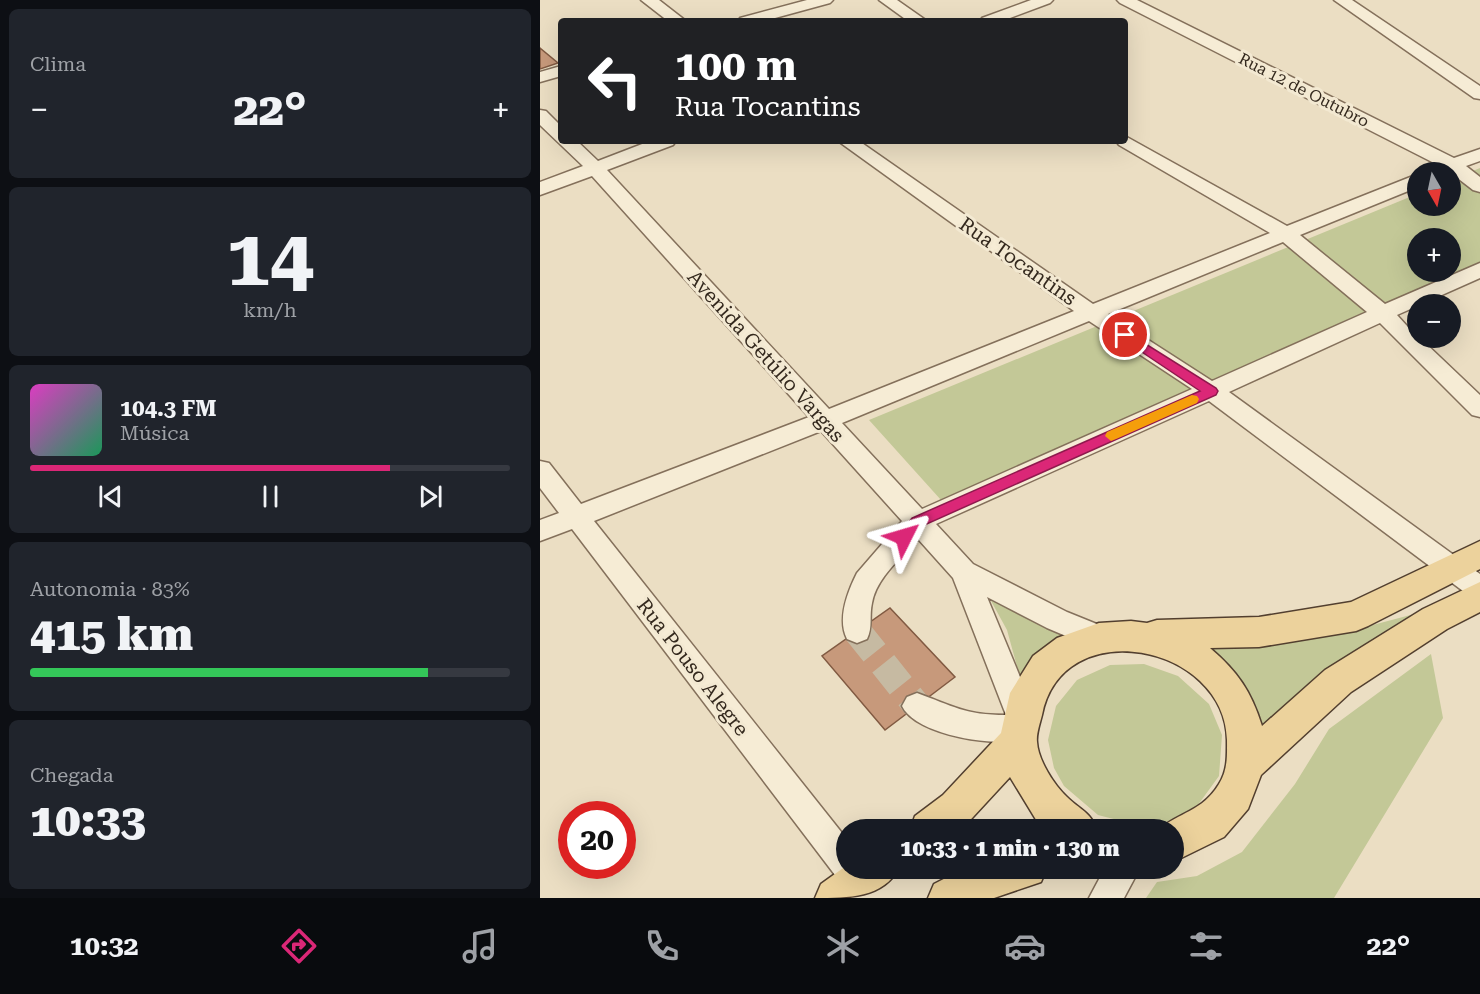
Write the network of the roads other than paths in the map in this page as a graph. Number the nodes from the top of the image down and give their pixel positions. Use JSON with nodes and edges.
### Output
{"nodes":[{"id":1,"x":649,"y":0,"type":"edge"},
{"id":2,"x":825,"y":0,"type":"edge"},
{"id":3,"x":887,"y":0,"type":"edge"},
{"id":4,"x":1045,"y":0,"type":"edge"},
{"id":5,"x":1125,"y":0,"type":"edge"},
{"id":6,"x":1342,"y":0,"type":"edge"},
{"id":7,"x":674,"y":18,"type":"edge"},
{"id":8,"x":757,"y":18,"type":"edge"},
{"id":9,"x":915,"y":18,"type":"edge"},
{"id":10,"x":996,"y":18,"type":"edge"},
{"id":11,"x":558,"y":72,"type":"edge"},
{"id":12,"x":540,"y":77,"type":"edge"},
{"id":13,"x":1480,"y":94,"type":"edge"},
{"id":14,"x":540,"y":115,"type":"edge"},
{"id":15,"x":558,"y":132,"type":"edge"},
{"id":16,"x":1128,"y":143,"type":"edge"},
{"id":17,"x":570,"y":144,"type":"edge"},
{"id":18,"x":659,"y":144,"type":"edge"},
{"id":19,"x":851,"y":144,"type":"edge"},
{"id":20,"x":1480,"y":154,"type":"edge"},
{"id":21,"x":1431,"y":162,"type":"edge"},
{"id":22,"x":1461,"y":162,"type":"edge"},
{"id":23,"x":594,"y":168,"type":"junction"},
{"id":24,"x":1461,"y":177,"type":"edge"},
{"id":25,"x":1407,"y":184,"type":"edge"},
{"id":26,"x":1480,"y":186,"type":"edge"},
{"id":27,"x":540,"y":189,"type":"edge"},
{"id":28,"x":1286,"y":233,"type":"junction"},
{"id":29,"x":1480,"y":270,"type":"edge"},
{"id":30,"x":1090,"y":312,"type":"junction"},
{"id":31,"x":1382,"y":313,"type":"junction"},
{"id":32,"x":1211,"y":391,"type":"junction"},
{"id":33,"x":1480,"y":409,"type":"edge"},
{"id":34,"x":825,"y":420,"type":"junction"},
{"id":35,"x":540,"y":470,"type":"edge"},
{"id":36,"x":576,"y":517,"type":"junction"},
{"id":37,"x":917,"y":522,"type":"junction"},
{"id":38,"x":540,"y":531,"type":"edge"},
{"id":39,"x":1466,"y":561,"type":"edge"},
{"id":40,"x":964,"y":572,"type":"junction"},
{"id":41,"x":1480,"y":589,"type":"edge"},
{"id":42,"x":1480,"y":596,"type":"edge"},
{"id":43,"x":857,"y":631,"type":"tunnel mouth"},
{"id":44,"x":1115,"y":637,"type":"junction"},
{"id":45,"x":917,"y":706,"type":"tunnel mouth"},
{"id":46,"x":1020,"y":729,"type":"junction"},
{"id":47,"x":1246,"y":764,"type":"junction"},
{"id":48,"x":943,"y":819,"type":"edge"},
{"id":49,"x":1064,"y":819,"type":"edge"},
{"id":50,"x":1184,"y":836,"type":"edge"},
{"id":51,"x":836,"y":853,"type":"edge"},
{"id":52,"x":990,"y":879,"type":"edge"},
{"id":53,"x":1117,"y":879,"type":"edge"},
{"id":54,"x":948,"y":898,"type":"edge"},
{"id":55,"x":1105,"y":898,"type":"edge"}],
"edges":[{"from":1,"to":7,"type":"street"},
{"from":2,"to":8,"type":"street"},
{"from":3,"to":9,"type":"street"},
{"from":4,"to":10,"type":"street"},
{"from":5,"to":21,"type":"street","name":"Rua 12 de Outubro"},
{"from":6,"to":13,"type":"street"},
{"from":11,"to":12,"type":"street"},
{"from":14,"to":15,"type":"street"},
{"from":16,"to":28,"type":"street"},
{"from":17,"to":23,"type":"street","name":"Avenida Getúlio Vargas"},
{"from":18,"to":23,"type":"street"},
{"from":19,"to":30,"type":"street","name":"Rua Tocantins"},
{"from":20,"to":22,"type":"street"},
{"from":23,"to":27,"type":"street"},
{"from":23,"to":34,"type":"street","name":"Avenida Getúlio Vargas"},
{"from":24,"to":26,"type":"street","name":"Rua 12 de Outubro"},
{"from":25,"to":28,"type":"street"},
{"from":28,"to":30,"type":"street"},
{"from":28,"to":31,"type":"street"},
{"from":29,"to":31,"type":"street"},
{"from":30,"to":32,"type":"street","name":"Rua Tocantins"},
{"from":30,"to":34,"type":"street"},
{"from":31,"to":32,"type":"street"},
{"from":31,"to":33,"type":"street"},
{"from":32,"to":37,"type":"street"},
{"from":32,"to":39,"type":"street","name":"Rua Tocantins"},
{"from":34,"to":36,"type":"street"},
{"from":34,"to":37,"type":"street","name":"Avenida Getúlio Vargas"},
{"from":35,"to":36,"type":"street","name":"Rua Pouso Alegre"},
{"from":36,"to":38,"type":"street"},
{"from":36,"to":51,"type":"street","name":"Rua Pouso Alegre"},
{"from":37,"to":40,"type":"street","name":"Avenida Getúlio Vargas"},
{"from":37,"to":43,"type":"street"},
{"from":39,"to":41,"type":"street","name":"Rua Tocantins"},
{"from":39,"to":44,"type":"main road"},
{"from":40,"to":44,"type":"street","name":"Avenida Getúlio Vargas"},
{"from":40,"to":46,"type":"street","name":"Avenida Getúlio Vargas"},
{"from":42,"to":47,"type":"main road"},
{"from":44,"to":46,"type":"main road"},
{"from":44,"to":47,"type":"main road"},
{"from":45,"to":46,"type":"street"},
{"from":46,"to":48,"type":"main road"},
{"from":46,"to":49,"type":"main road"},
{"from":47,"to":50,"type":"main road"},
{"from":52,"to":54,"type":"main road"},
{"from":53,"to":55,"type":"street"}]}
